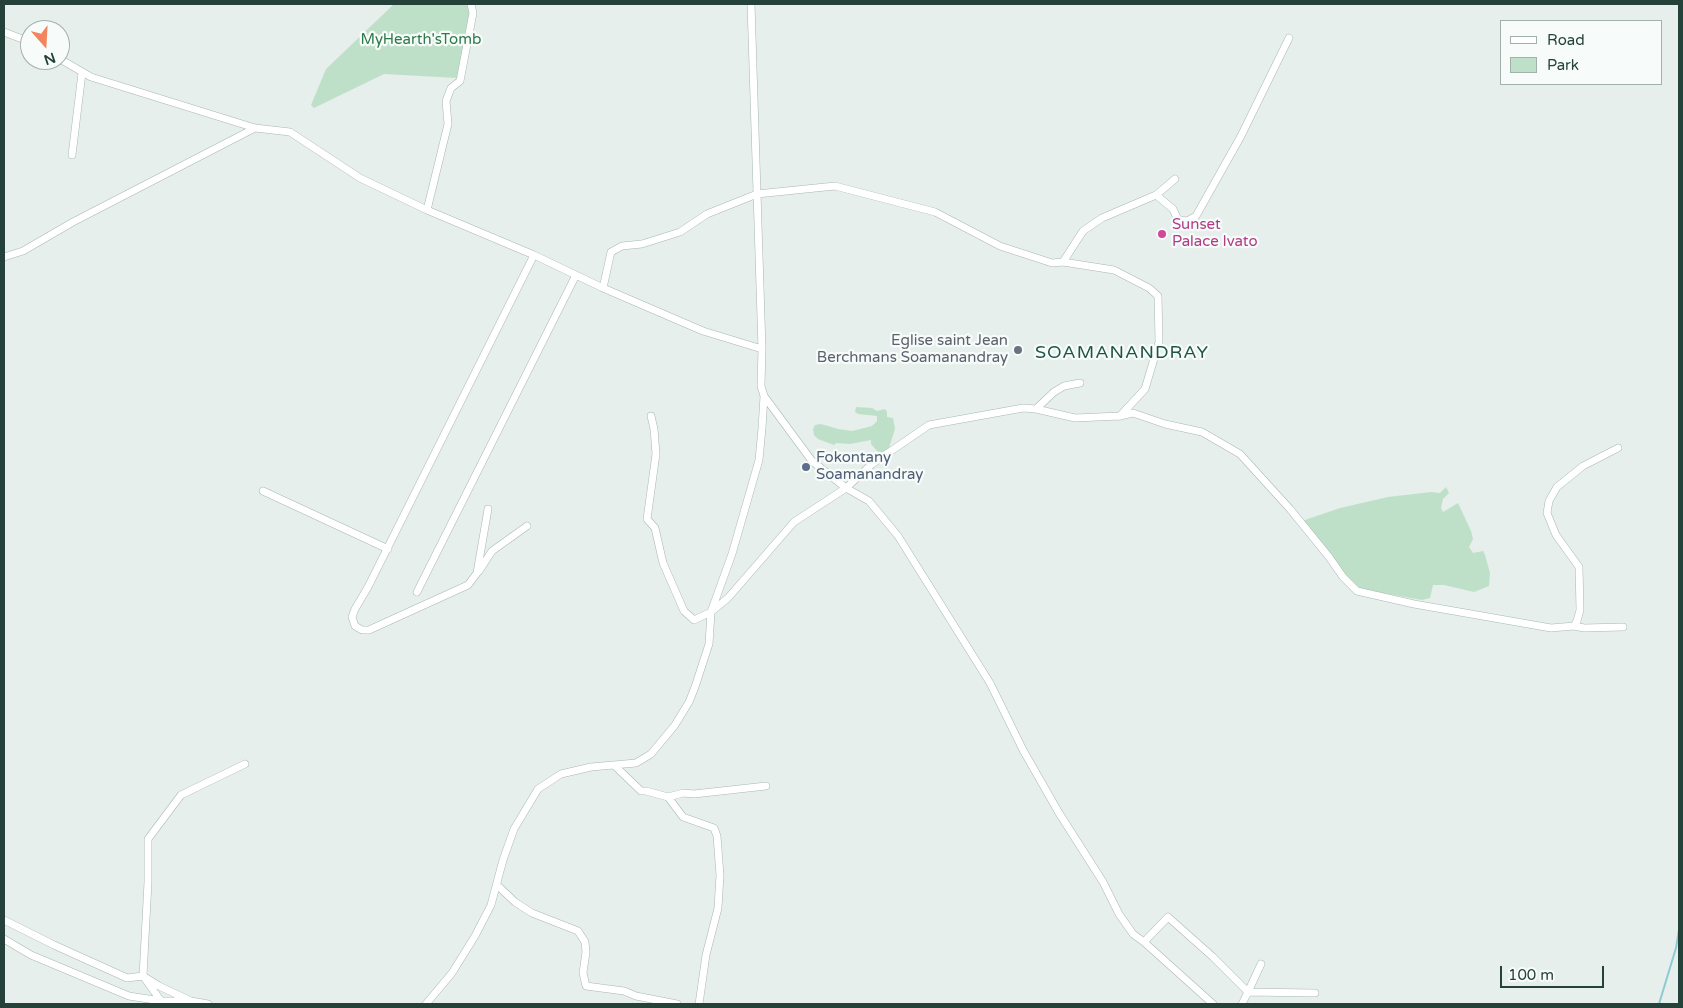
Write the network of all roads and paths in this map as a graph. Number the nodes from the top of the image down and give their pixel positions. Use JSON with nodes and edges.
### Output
{"nodes":[{"id":1,"x":471,"y":4,"type":"edge"},
{"id":2,"x":751,"y":4,"type":"edge"},
{"id":3,"x":4,"y":32,"type":"edge"},
{"id":4,"x":20,"y":38,"type":"edge"},
{"id":5,"x":1289,"y":38,"type":"dead end"},
{"id":6,"x":70,"y":65,"type":"edge"},
{"id":7,"x":82,"y":73,"type":"junction"},
{"id":8,"x":255,"y":128,"type":"junction"},
{"id":9,"x":72,"y":155,"type":"dead end"},
{"id":10,"x":1175,"y":179,"type":"dead end"},
{"id":11,"x":757,"y":194,"type":"junction"},
{"id":12,"x":1156,"y":195,"type":"junction"},
{"id":13,"x":427,"y":210,"type":"junction"},
{"id":14,"x":534,"y":255,"type":"junction"},
{"id":15,"x":4,"y":257,"type":"edge"},
{"id":16,"x":1063,"y":262,"type":"junction"},
{"id":17,"x":576,"y":275,"type":"junction"},
{"id":18,"x":603,"y":288,"type":"junction"},
{"id":19,"x":762,"y":349,"type":"junction"},
{"id":20,"x":1080,"y":384,"type":"dead end"},
{"id":21,"x":764,"y":396,"type":"junction"},
{"id":22,"x":1036,"y":409,"type":"junction"},
{"id":23,"x":651,"y":416,"type":"dead end"},
{"id":24,"x":1120,"y":416,"type":"junction"},
{"id":25,"x":1618,"y":448,"type":"dead end"},
{"id":26,"x":846,"y":488,"type":"junction"},
{"id":27,"x":263,"y":491,"type":"dead end"},
{"id":28,"x":488,"y":510,"type":"dead end"},
{"id":29,"x":527,"y":526,"type":"dead end"},
{"id":30,"x":388,"y":549,"type":"junction"},
{"id":31,"x":477,"y":573,"type":"junction"},
{"id":32,"x":417,"y":592,"type":"dead end"},
{"id":33,"x":711,"y":612,"type":"junction"},
{"id":34,"x":1574,"y":626,"type":"junction"},
{"id":35,"x":1623,"y":627,"type":"dead end"},
{"id":36,"x":245,"y":764,"type":"dead end"},
{"id":37,"x":615,"y":766,"type":"junction"},
{"id":38,"x":766,"y":786,"type":"dead end"},
{"id":39,"x":668,"y":797,"type":"junction"},
{"id":40,"x":497,"y":885,"type":"junction"},
{"id":41,"x":4,"y":920,"type":"edge"},
{"id":42,"x":4,"y":939,"type":"edge"},
{"id":43,"x":1144,"y":942,"type":"junction"},
{"id":44,"x":1261,"y":964,"type":"dead end"},
{"id":45,"x":142,"y":976,"type":"junction"},
{"id":46,"x":1248,"y":992,"type":"junction"},
{"id":47,"x":1315,"y":993,"type":"dead end"},
{"id":48,"x":191,"y":1001,"type":"junction"},
{"id":49,"x":163,"y":1003,"type":"edge"},
{"id":50,"x":208,"y":1004,"type":"edge"},
{"id":51,"x":426,"y":1004,"type":"edge"},
{"id":52,"x":677,"y":1004,"type":"edge"},
{"id":53,"x":699,"y":1004,"type":"edge"},
{"id":54,"x":1213,"y":1004,"type":"edge"},
{"id":55,"x":1242,"y":1004,"type":"edge"}],
"edges":[{"from":1,"to":13,"type":"street"},
{"from":2,"to":11,"type":"street"},
{"from":3,"to":4,"type":"street"},
{"from":5,"to":12,"type":"street"},
{"from":6,"to":7,"type":"street"},
{"from":7,"to":8,"type":"street"},
{"from":7,"to":9,"type":"street"},
{"from":8,"to":13,"type":"street"},
{"from":8,"to":15,"type":"street"},
{"from":10,"to":12,"type":"street"},
{"from":11,"to":16,"type":"street"},
{"from":11,"to":18,"type":"street"},
{"from":11,"to":19,"type":"street"},
{"from":12,"to":16,"type":"street"},
{"from":13,"to":14,"type":"street"},
{"from":14,"to":17,"type":"street"},
{"from":14,"to":30,"type":"street"},
{"from":16,"to":24,"type":"street"},
{"from":17,"to":18,"type":"street"},
{"from":17,"to":32,"type":"street"},
{"from":18,"to":19,"type":"street"},
{"from":19,"to":21,"type":"street"},
{"from":20,"to":22,"type":"street"},
{"from":21,"to":26,"type":"street"},
{"from":21,"to":33,"type":"street"},
{"from":22,"to":24,"type":"street"},
{"from":22,"to":26,"type":"street"},
{"from":23,"to":33,"type":"street"},
{"from":24,"to":34,"type":"street"},
{"from":25,"to":34,"type":"street"},
{"from":26,"to":33,"type":"street"},
{"from":26,"to":43,"type":"street"},
{"from":27,"to":30,"type":"street"},
{"from":28,"to":31,"type":"street"},
{"from":29,"to":31,"type":"street"},
{"from":30,"to":31,"type":"street"},
{"from":33,"to":37,"type":"street"},
{"from":34,"to":35,"type":"street"},
{"from":36,"to":45,"type":"street"},
{"from":37,"to":39,"type":"street"},
{"from":37,"to":40,"type":"street"},
{"from":38,"to":39,"type":"street"},
{"from":39,"to":53,"type":"street"},
{"from":40,"to":51,"type":"street"},
{"from":40,"to":52,"type":"street"},
{"from":41,"to":45,"type":"street"},
{"from":42,"to":49,"type":"street"},
{"from":43,"to":46,"type":"street"},
{"from":43,"to":54,"type":"street"},
{"from":44,"to":46,"type":"street"},
{"from":45,"to":48,"type":"street"},
{"from":45,"to":49,"type":"street"},
{"from":46,"to":47,"type":"street"},
{"from":46,"to":55,"type":"street"},
{"from":48,"to":49,"type":"street"},
{"from":48,"to":50,"type":"street"}]}
